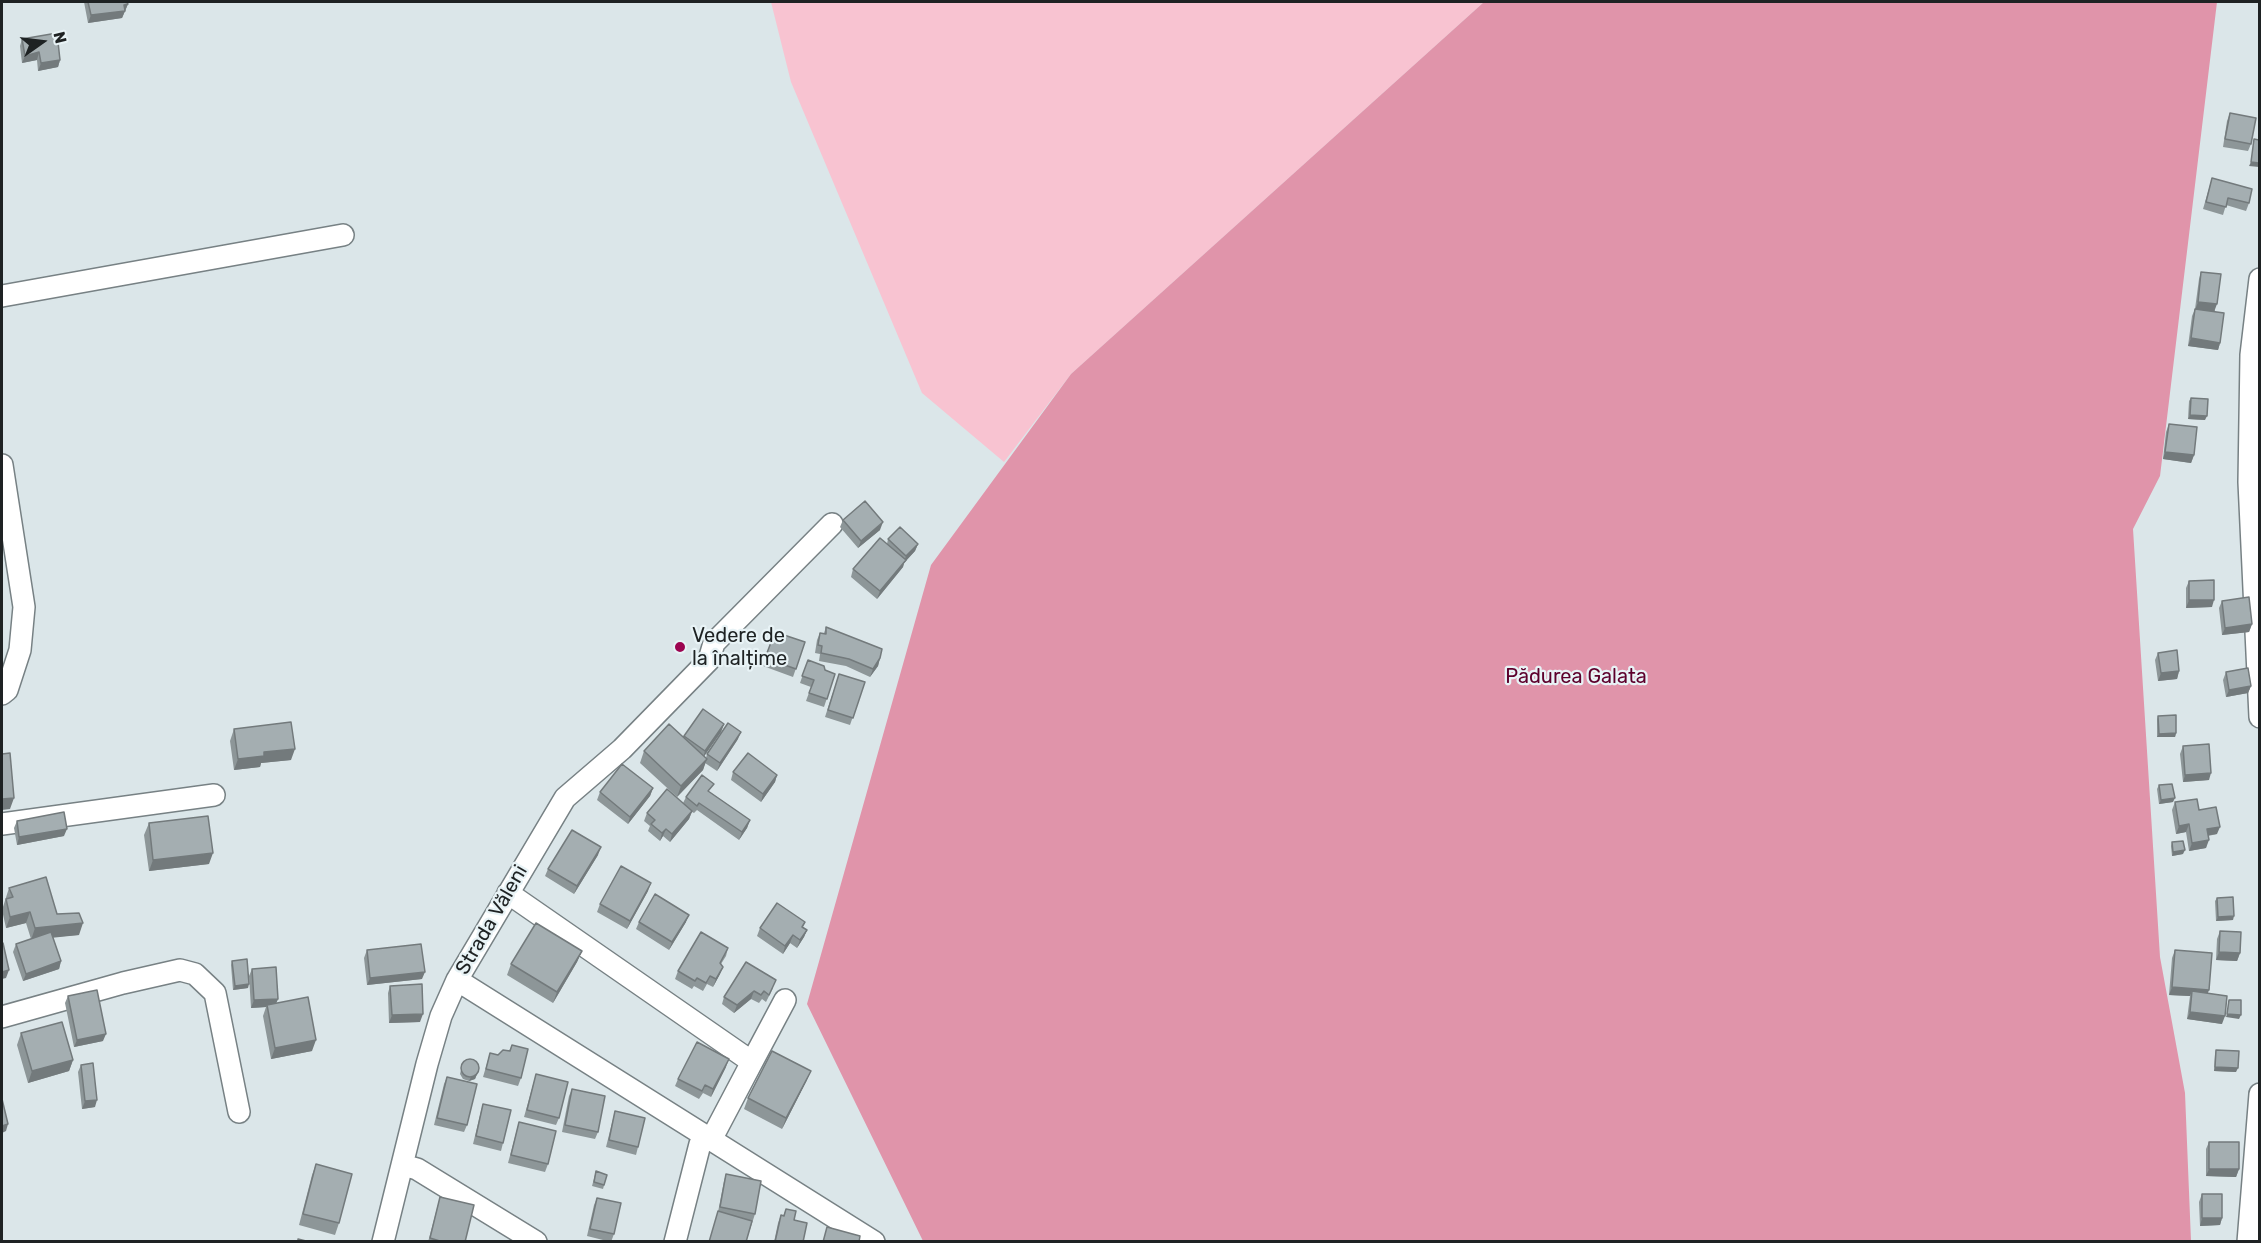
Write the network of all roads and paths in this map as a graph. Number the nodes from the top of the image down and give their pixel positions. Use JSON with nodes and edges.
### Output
{"nodes":[{"id":1,"x":343,"y":235,"type":"dead end"},
{"id":2,"x":2259,"y":279,"type":"edge"},
{"id":3,"x":2,"y":296,"type":"edge"},
{"id":4,"x":2,"y":465,"type":"edge"},
{"id":5,"x":832,"y":524,"type":"dead end"},
{"id":6,"x":11,"y":578,"type":"edge"},
{"id":7,"x":2,"y":694,"type":"edge"},
{"id":8,"x":2259,"y":717,"type":"edge"},
{"id":9,"x":214,"y":795,"type":"dead end"},
{"id":10,"x":2,"y":824,"type":"edge"},
{"id":11,"x":508,"y":893,"type":"junction"},
{"id":12,"x":457,"y":980,"type":"junction"},
{"id":13,"x":785,"y":1000,"type":"dead end"},
{"id":14,"x":2,"y":1017,"type":"edge"},
{"id":15,"x":752,"y":1062,"type":"junction"},
{"id":16,"x":2259,"y":1094,"type":"edge"},
{"id":17,"x":239,"y":1112,"type":"dead end"},
{"id":18,"x":708,"y":1138,"type":"junction"},
{"id":19,"x":403,"y":1165,"type":"junction"},
{"id":20,"x":383,"y":1242,"type":"edge"},
{"id":21,"x":536,"y":1242,"type":"edge"},
{"id":22,"x":675,"y":1242,"type":"edge"},
{"id":23,"x":874,"y":1242,"type":"edge"},
{"id":24,"x":2248,"y":1242,"type":"edge"}],
"edges":[{"from":1,"to":3,"type":"street"},
{"from":2,"to":8,"type":"street"},
{"from":4,"to":6,"type":"street"},
{"from":5,"to":11,"type":"street","name":"Strada Văleni"},
{"from":6,"to":7,"type":"street"},
{"from":9,"to":10,"type":"street"},
{"from":11,"to":12,"type":"street","name":"Strada Văleni"},
{"from":11,"to":15,"type":"street"},
{"from":12,"to":18,"type":"street"},
{"from":12,"to":19,"type":"street","name":"Strada Văleni"},
{"from":13,"to":15,"type":"street"},
{"from":14,"to":17,"type":"street"},
{"from":15,"to":18,"type":"street"},
{"from":16,"to":24,"type":"street"},
{"from":18,"to":22,"type":"street"},
{"from":18,"to":23,"type":"street"},
{"from":19,"to":20,"type":"street","name":"Strada Văleni"},
{"from":19,"to":21,"type":"street"}]}
